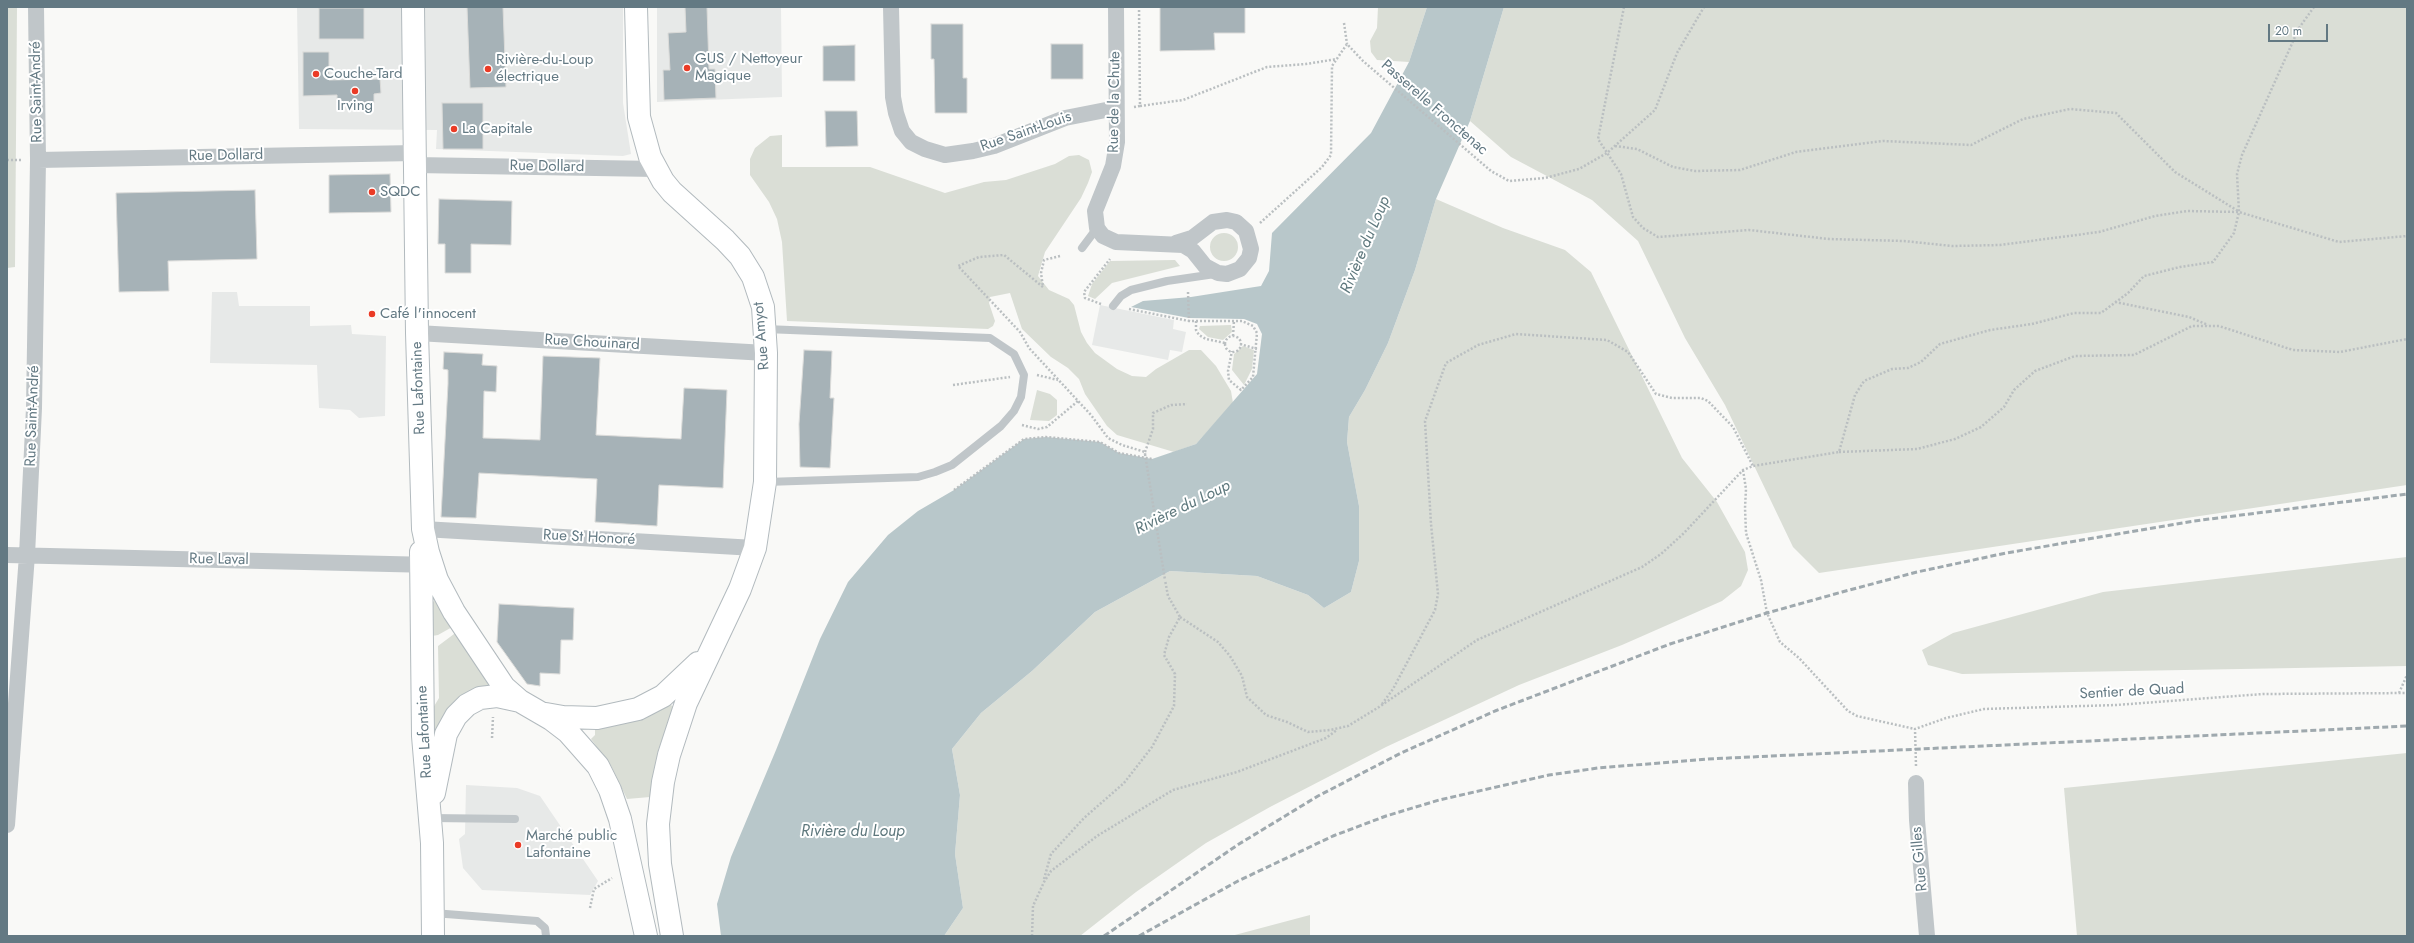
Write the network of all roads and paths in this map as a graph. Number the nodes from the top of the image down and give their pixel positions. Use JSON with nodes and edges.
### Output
{"nodes":[{"id":1,"x":36,"y":7,"type":"edge"},
{"id":2,"x":413,"y":7,"type":"edge"},
{"id":3,"x":636,"y":7,"type":"edge"},
{"id":4,"x":891,"y":7,"type":"edge"},
{"id":5,"x":1116,"y":7,"type":"edge"},
{"id":6,"x":1139,"y":7,"type":"edge"},
{"id":7,"x":1624,"y":7,"type":"edge"},
{"id":8,"x":1704,"y":7,"type":"edge"},
{"id":9,"x":2314,"y":7,"type":"edge"},
{"id":10,"x":1344,"y":23,"type":"dead end"},
{"id":11,"x":1347,"y":44,"type":"junction"},
{"id":12,"x":1337,"y":59,"type":"junction"},
{"id":13,"x":1140,"y":106,"type":"junction"},
{"id":14,"x":1116,"y":108,"type":"junction"},
{"id":15,"x":1614,"y":146,"type":"junction"},
{"id":16,"x":1607,"y":153,"type":"junction"},
{"id":17,"x":415,"y":159,"type":"junction"},
{"id":18,"x":38,"y":160,"type":"junction"},
{"id":19,"x":656,"y":170,"type":"junction"},
{"id":20,"x":2240,"y":212,"type":"junction"},
{"id":21,"x":1096,"y":228,"type":"junction"},
{"id":22,"x":1247,"y":233,"type":"junction"},
{"id":23,"x":2407,"y":236,"type":"edge"},
{"id":24,"x":1176,"y":243,"type":"junction"},
{"id":25,"x":1082,"y":248,"type":"dead end"},
{"id":26,"x":1060,"y":256,"type":"dead end"},
{"id":27,"x":1218,"y":273,"type":"junction"},
{"id":28,"x":1188,"y":297,"type":"dead end"},
{"id":29,"x":2115,"y":302,"type":"junction"},
{"id":30,"x":1113,"y":306,"type":"dead end"},
{"id":31,"x":1196,"y":321,"type":"junction"},
{"id":32,"x":1234,"y":321,"type":"junction"},
{"id":33,"x":2210,"y":326,"type":"junction"},
{"id":34,"x":765,"y":329,"type":"junction"},
{"id":35,"x":418,"y":333,"type":"junction"},
{"id":36,"x":1233,"y":336,"type":"junction"},
{"id":37,"x":2407,"y":338,"type":"edge"},
{"id":38,"x":1225,"y":343,"type":"junction"},
{"id":39,"x":1240,"y":344,"type":"junction"},
{"id":40,"x":1257,"y":348,"type":"junction"},
{"id":41,"x":1232,"y":351,"type":"junction"},
{"id":42,"x":766,"y":353,"type":"junction"},
{"id":43,"x":1024,"y":375,"type":"junction"},
{"id":44,"x":1058,"y":380,"type":"junction"},
{"id":45,"x":954,"y":385,"type":"dead end"},
{"id":46,"x":1078,"y":400,"type":"junction"},
{"id":47,"x":1187,"y":404,"type":"dead end"},
{"id":48,"x":1022,"y":425,"type":"dead end"},
{"id":49,"x":1839,"y":452,"type":"junction"},
{"id":50,"x":1145,"y":453,"type":"junction"},
{"id":51,"x":1152,"y":459,"type":"dead end"},
{"id":52,"x":1753,"y":466,"type":"junction"},
{"id":53,"x":1743,"y":470,"type":"junction"},
{"id":54,"x":765,"y":482,"type":"junction"},
{"id":55,"x":954,"y":490,"type":"dead end"},
{"id":56,"x":423,"y":529,"type":"junction"},
{"id":57,"x":755,"y":548,"type":"junction"},
{"id":58,"x":7,"y":554,"type":"edge"},
{"id":59,"x":27,"y":555,"type":"junction"},
{"id":60,"x":426,"y":565,"type":"junction"},
{"id":61,"x":1180,"y":617,"type":"junction"},
{"id":62,"x":709,"y":650,"type":"junction"},
{"id":63,"x":2407,"y":675,"type":"edge"},
{"id":64,"x":2399,"y":693,"type":"junction"},
{"id":65,"x":2407,"y":693,"type":"edge"},
{"id":66,"x":520,"y":701,"type":"junction"},
{"id":67,"x":1379,"y":707,"type":"junction"},
{"id":68,"x":541,"y":713,"type":"junction"},
{"id":69,"x":493,"y":722,"type":"dead end"},
{"id":70,"x":1339,"y":728,"type":"junction"},
{"id":71,"x":1915,"y":729,"type":"junction"},
{"id":72,"x":492,"y":738,"type":"dead end"},
{"id":73,"x":1916,"y":783,"type":"joint"},
{"id":74,"x":430,"y":814,"type":"junction"},
{"id":75,"x":515,"y":819,"type":"dead end"},
{"id":76,"x":7,"y":824,"type":"edge"},
{"id":77,"x":615,"y":877,"type":"dead end"},
{"id":78,"x":1044,"y":882,"type":"junction"},
{"id":79,"x":590,"y":908,"type":"dead end"},
{"id":80,"x":433,"y":913,"type":"junction"},
{"id":81,"x":432,"y":936,"type":"edge"},
{"id":82,"x":546,"y":936,"type":"edge"},
{"id":83,"x":646,"y":936,"type":"edge"},
{"id":84,"x":672,"y":936,"type":"edge"},
{"id":85,"x":1032,"y":936,"type":"edge"},
{"id":86,"x":1927,"y":936,"type":"edge"}],
"edges":[{"from":1,"to":18,"type":"street","name":"Rue Saint-André"},
{"from":2,"to":17,"type":"main road","name":"Rue Lafontaine"},
{"from":3,"to":19,"type":"main road","name":"Rue Amyot"},
{"from":4,"to":14,"type":"street","name":"Rue Saint-Louis"},
{"from":5,"to":14,"type":"street","name":"Rue de la Chute"},
{"from":6,"to":13,"type":"path"},
{"from":7,"to":16,"type":"path"},
{"from":8,"to":15,"type":"path","name":"Passerelle Fronctenac"},
{"from":9,"to":20,"type":"path"},
{"from":10,"to":11,"type":"path"},
{"from":11,"to":12,"type":"path"},
{"from":11,"to":16,"type":"path","name":"Passerelle Fronctenac"},
{"from":12,"to":13,"type":"path"},
{"from":12,"to":22,"type":"path"},
{"from":13,"to":14,"type":"path"},
{"from":14,"to":21,"type":"street","name":"Rue de la Chute"},
{"from":15,"to":16,"type":"path","name":"Passerelle Fronctenac"},
{"from":15,"to":20,"type":"path"},
{"from":16,"to":20,"type":"path"},
{"from":17,"to":18,"type":"street","name":"Rue Dollard"},
{"from":17,"to":19,"type":"street","name":"Rue Dollard"},
{"from":17,"to":35,"type":"main road","name":"Rue Lafontaine"},
{"from":18,"to":59,"type":"street","name":"Rue Saint-André"},
{"from":19,"to":34,"type":"main road","name":"Rue Amyot"},
{"from":20,"to":23,"type":"path"},
{"from":20,"to":29,"type":"path"},
{"from":21,"to":24,"type":"street"},
{"from":21,"to":25,"type":"lane"},
{"from":22,"to":24,"type":"street"},
{"from":22,"to":27,"type":"street"},
{"from":24,"to":27,"type":"street"},
{"from":26,"to":44,"type":"path"},
{"from":27,"to":30,"type":"lane"},
{"from":28,"to":31,"type":"path"},
{"from":29,"to":33,"type":"path"},
{"from":29,"to":49,"type":"path"},
{"from":31,"to":32,"type":"path"},
{"from":31,"to":38,"type":"path"},
{"from":32,"to":36,"type":"path"},
{"from":32,"to":40,"type":"path"},
{"from":33,"to":37,"type":"path"},
{"from":33,"to":49,"type":"path"},
{"from":34,"to":42,"type":"main road","name":"Rue Amyot"},
{"from":34,"to":43,"type":"lane"},
{"from":35,"to":42,"type":"street","name":"Rue Chouinard"},
{"from":35,"to":56,"type":"main road","name":"Rue Lafontaine"},
{"from":36,"to":38,"type":"path"},
{"from":36,"to":39,"type":"path"},
{"from":38,"to":41,"type":"path"},
{"from":39,"to":40,"type":"path"},
{"from":39,"to":41,"type":"path"},
{"from":40,"to":41,"type":"path"},
{"from":42,"to":54,"type":"main road","name":"Rue Amyot"},
{"from":43,"to":44,"type":"path"},
{"from":43,"to":45,"type":"path"},
{"from":43,"to":54,"type":"lane"},
{"from":44,"to":46,"type":"path"},
{"from":46,"to":48,"type":"path"},
{"from":46,"to":50,"type":"path"},
{"from":47,"to":50,"type":"path"},
{"from":49,"to":52,"type":"path"},
{"from":50,"to":61,"type":"path","bridge":true},
{"from":51,"to":55,"type":"path"},
{"from":52,"to":53,"type":"path"},
{"from":52,"to":67,"type":"path"},
{"from":53,"to":67,"type":"path"},
{"from":53,"to":71,"type":"path"},
{"from":54,"to":57,"type":"main road","name":"Rue Amyot"},
{"from":56,"to":57,"type":"street","name":"Rue St Honoré"},
{"from":56,"to":60,"type":"main road","name":"Rue Lafontaine"},
{"from":57,"to":62,"type":"main road","name":"Rue Amyot"},
{"from":58,"to":59,"type":"street","name":"Rue Laval"},
{"from":59,"to":60,"type":"street","name":"Rue Laval"},
{"from":59,"to":76,"type":"street","name":"Rue Saint-André"},
{"from":60,"to":66,"type":"main road"},
{"from":60,"to":74,"type":"main road","name":"Rue Lafontaine"},
{"from":61,"to":70,"type":"path"},
{"from":61,"to":78,"type":"path"},
{"from":62,"to":68,"type":"main road"},
{"from":62,"to":84,"type":"main road","name":"Rue Amyot"},
{"from":63,"to":64,"type":"path"},
{"from":64,"to":65,"type":"path","name":"Sentier de Quad"},
{"from":64,"to":71,"type":"path","name":"Sentier de Quad"},
{"from":66,"to":68,"type":"main road"},
{"from":66,"to":74,"type":"main road"},
{"from":67,"to":70,"type":"path"},
{"from":68,"to":83,"type":"main road"},
{"from":69,"to":72,"type":"path"},
{"from":70,"to":78,"type":"path"},
{"from":71,"to":73,"type":"path"},
{"from":73,"to":86,"type":"street","name":"Rue Gilles"},
{"from":74,"to":75,"type":"lane"},
{"from":74,"to":80,"type":"main road","name":"Rue Lafontaine"},
{"from":77,"to":79,"type":"path"},
{"from":78,"to":85,"type":"path"},
{"from":80,"to":81,"type":"main road","name":"Rue Lafontaine"},
{"from":80,"to":82,"type":"lane"}]}
